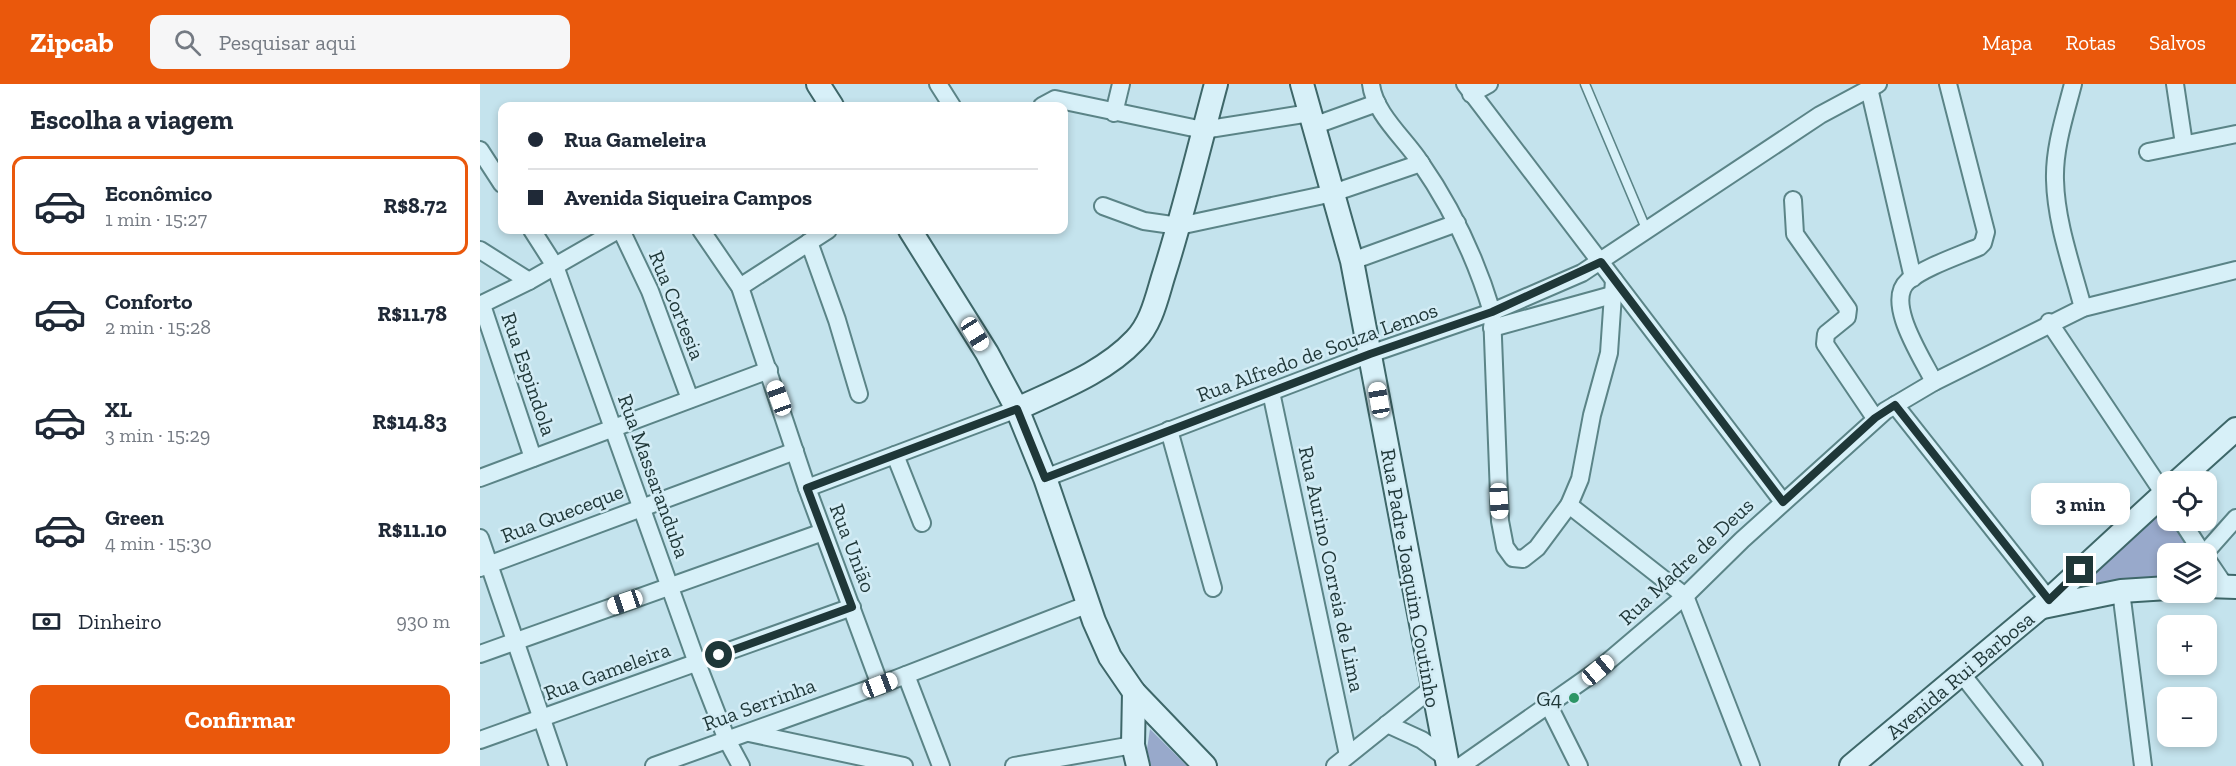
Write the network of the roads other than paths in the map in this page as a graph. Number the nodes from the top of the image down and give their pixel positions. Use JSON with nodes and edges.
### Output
{"nodes":[{"id":1,"x":818,"y":84,"type":"edge"},
{"id":2,"x":938,"y":84,"type":"edge"},
{"id":3,"x":1047,"y":84,"type":"edge"},
{"id":4,"x":1121,"y":84,"type":"edge"},
{"id":5,"x":1216,"y":84,"type":"edge"},
{"id":6,"x":1302,"y":84,"type":"edge"},
{"id":7,"x":1371,"y":84,"type":"edge"},
{"id":8,"x":1490,"y":84,"type":"edge"},
{"id":9,"x":1585,"y":84,"type":"edge"},
{"id":10,"x":1948,"y":84,"type":"edge"},
{"id":11,"x":2073,"y":84,"type":"edge"},
{"id":12,"x":2175,"y":84,"type":"edge"},
{"id":13,"x":1873,"y":86,"type":"edge"},
{"id":14,"x":1468,"y":89,"type":"edge"},
{"id":15,"x":829,"y":102,"type":"edge"},
{"id":16,"x":949,"y":102,"type":"edge"},
{"id":17,"x":1048,"y":102,"type":"edge"},
{"id":18,"x":1377,"y":103,"type":"junction"},
{"id":19,"x":1068,"y":106,"type":"edge"},
{"id":20,"x":1114,"y":113,"type":"junction"},
{"id":21,"x":1312,"y":119,"type":"junction"},
{"id":22,"x":1203,"y":130,"type":"junction"},
{"id":23,"x":2236,"y":134,"type":"edge"},
{"id":24,"x":2184,"y":144,"type":"junction"},
{"id":25,"x":480,"y":150,"type":"edge"},
{"id":26,"x":2148,"y":152,"type":"dead end"},
{"id":27,"x":1421,"y":162,"type":"junction"},
{"id":28,"x":498,"y":178,"type":"edge"},
{"id":29,"x":1334,"y":193,"type":"junction"},
{"id":30,"x":1792,"y":200,"type":"dead end"},
{"id":31,"x":1103,"y":206,"type":"dead end"},
{"id":32,"x":1456,"y":223,"type":"junction"},
{"id":33,"x":1179,"y":226,"type":"junction"},
{"id":34,"x":1647,"y":231,"type":"junction"},
{"id":35,"x":535,"y":234,"type":"edge"},
{"id":36,"x":612,"y":234,"type":"edge"},
{"id":37,"x":621,"y":234,"type":"edge"},
{"id":38,"x":704,"y":234,"type":"edge"},
{"id":39,"x":822,"y":234,"type":"edge"},
{"id":40,"x":913,"y":234,"type":"edge"},
{"id":41,"x":809,"y":242,"type":"junction"},
{"id":42,"x":480,"y":250,"type":"edge"},
{"id":43,"x":1352,"y":261,"type":"junction"},
{"id":44,"x":1601,"y":262,"type":"junction"},
{"id":45,"x":555,"y":266,"type":"junction"},
{"id":46,"x":2236,"y":270,"type":"edge"},
{"id":47,"x":1913,"y":278,"type":"junction"},
{"id":48,"x":529,"y":281,"type":"junction"},
{"id":49,"x":740,"y":287,"type":"junction"},
{"id":50,"x":1613,"y":288,"type":"junction"},
{"id":51,"x":481,"y":305,"type":"edge"},
{"id":52,"x":2083,"y":308,"type":"junction"},
{"id":53,"x":1492,"y":320,"type":"junction"},
{"id":54,"x":2049,"y":322,"type":"junction"},
{"id":55,"x":1370,"y":354,"type":"junction"},
{"id":56,"x":769,"y":370,"type":"junction"},
{"id":57,"x":1934,"y":382,"type":"junction"},
{"id":58,"x":1271,"y":392,"type":"junction"},
{"id":59,"x":859,"y":394,"type":"dead end"},
{"id":60,"x":690,"y":399,"type":"junction"},
{"id":61,"x":1895,"y":405,"type":"junction"},
{"id":62,"x":1017,"y":409,"type":"junction"},
{"id":63,"x":1875,"y":418,"type":"junction"},
{"id":64,"x":613,"y":429,"type":"junction"},
{"id":65,"x":2236,"y":429,"type":"edge"},
{"id":66,"x":1169,"y":430,"type":"junction"},
{"id":67,"x":795,"y":451,"type":"junction"},
{"id":68,"x":894,"y":455,"type":"junction"},
{"id":69,"x":533,"y":458,"type":"junction"},
{"id":70,"x":2191,"y":471,"type":"edge"},
{"id":71,"x":2157,"y":474,"type":"edge"},
{"id":72,"x":480,"y":478,"type":"edge"},
{"id":73,"x":1045,"y":478,"type":"junction"},
{"id":74,"x":807,"y":488,"type":"junction"},
{"id":75,"x":1783,"y":502,"type":"junction"},
{"id":76,"x":2157,"y":502,"type":"edge"},
{"id":77,"x":1569,"y":505,"type":"junction"},
{"id":78,"x":643,"y":506,"type":"junction"},
{"id":79,"x":2236,"y":518,"type":"edge"},
{"id":80,"x":922,"y":523,"type":"dead end"},
{"id":81,"x":823,"y":531,"type":"junction"},
{"id":82,"x":480,"y":538,"type":"edge"},
{"id":83,"x":2214,"y":543,"type":"edge"},
{"id":84,"x":484,"y":566,"type":"edge"},
{"id":85,"x":669,"y":586,"type":"junction"},
{"id":86,"x":1213,"y":588,"type":"dead end"},
{"id":87,"x":2157,"y":589,"type":"edge"},
{"id":88,"x":2121,"y":591,"type":"junction"},
{"id":89,"x":1685,"y":596,"type":"junction"},
{"id":90,"x":2045,"y":603,"type":"junction"},
{"id":91,"x":1089,"y":604,"type":"junction"},
{"id":92,"x":852,"y":607,"type":"junction"},
{"id":93,"x":515,"y":641,"type":"junction"},
{"id":94,"x":480,"y":654,"type":"edge"},
{"id":95,"x":697,"y":663,"type":"junction"},
{"id":96,"x":1961,"y":673,"type":"junction"},
{"id":97,"x":906,"y":675,"type":"junction"},
{"id":98,"x":880,"y":685,"type":"junction"},
{"id":99,"x":1431,"y":689,"type":"junction"},
{"id":100,"x":1134,"y":692,"type":"junction"},
{"id":101,"x":1549,"y":706,"type":"junction"},
{"id":102,"x":540,"y":719,"type":"junction"},
{"id":103,"x":1387,"y":724,"type":"junction"},
{"id":104,"x":747,"y":733,"type":"junction"},
{"id":105,"x":480,"y":740,"type":"edge"},
{"id":106,"x":727,"y":740,"type":"junction"},
{"id":107,"x":1135,"y":755,"type":"edge"},
{"id":108,"x":1342,"y":760,"type":"edge"},
{"id":109,"x":1451,"y":763,"type":"edge"},
{"id":110,"x":558,"y":766,"type":"edge"},
{"id":111,"x":654,"y":766,"type":"edge"},
{"id":112,"x":741,"y":766,"type":"edge"},
{"id":113,"x":903,"y":766,"type":"edge"},
{"id":114,"x":941,"y":766,"type":"edge"},
{"id":115,"x":1014,"y":766,"type":"edge"},
{"id":116,"x":1205,"y":766,"type":"edge"},
{"id":117,"x":1579,"y":766,"type":"edge"},
{"id":118,"x":1751,"y":766,"type":"edge"},
{"id":119,"x":1851,"y":766,"type":"edge"},
{"id":120,"x":2034,"y":766,"type":"edge"},
{"id":121,"x":2143,"y":766,"type":"edge"}],
"edges":[{"from":1,"to":15,"type":"street"},
{"from":2,"to":16,"type":"street"},
{"from":3,"to":17,"type":"street"},
{"from":4,"to":20,"type":"street"},
{"from":5,"to":22,"type":"street"},
{"from":6,"to":21,"type":"street","name":"Rua Padre Joaquim Coutinho"},
{"from":7,"to":18,"type":"street"},
{"from":8,"to":14,"type":"street"},
{"from":9,"to":34,"type":"lane"},
{"from":10,"to":47,"type":"street"},
{"from":11,"to":52,"type":"street"},
{"from":12,"to":24,"type":"street"},
{"from":13,"to":34,"type":"street","name":"Rua Alfredo de Souza Lemos"},
{"from":13,"to":47,"type":"street"},
{"from":14,"to":44,"type":"street"},
{"from":18,"to":21,"type":"street"},
{"from":18,"to":27,"type":"street"},
{"from":19,"to":20,"type":"street"},
{"from":20,"to":22,"type":"street"},
{"from":21,"to":22,"type":"street"},
{"from":21,"to":29,"type":"street","name":"Rua Padre Joaquim Coutinho"},
{"from":22,"to":33,"type":"street"},
{"from":23,"to":24,"type":"street"},
{"from":24,"to":26,"type":"street"},
{"from":25,"to":28,"type":"street"},
{"from":27,"to":29,"type":"street"},
{"from":27,"to":32,"type":"street"},
{"from":29,"to":33,"type":"street"},
{"from":29,"to":43,"type":"street","name":"Rua Padre Joaquim Coutinho"},
{"from":30,"to":63,"type":"street"},
{"from":31,"to":33,"type":"street"},
{"from":32,"to":43,"type":"street"},
{"from":32,"to":53,"type":"street"},
{"from":33,"to":62,"type":"street"},
{"from":34,"to":44,"type":"street","name":"Rua Alfredo de Souza Lemos"},
{"from":35,"to":45,"type":"street","name":"Rua Massaranduba"},
{"from":36,"to":45,"type":"street"},
{"from":37,"to":60,"type":"street","name":"Rua Cortesia"},
{"from":38,"to":49,"type":"street","name":"Rua União"},
{"from":39,"to":41,"type":"street"},
{"from":40,"to":62,"type":"street"},
{"from":41,"to":49,"type":"street"},
{"from":41,"to":59,"type":"street"},
{"from":42,"to":48,"type":"street"},
{"from":43,"to":55,"type":"street","name":"Rua Padre Joaquim Coutinho"},
{"from":44,"to":50,"type":"street"},
{"from":44,"to":53,"type":"street","name":"Rua Alfredo de Souza Lemos"},
{"from":45,"to":48,"type":"street"},
{"from":45,"to":64,"type":"street","name":"Rua Massaranduba"},
{"from":46,"to":52,"type":"street","name":"Rua Madre de Deus"},
{"from":47,"to":57,"type":"street"},
{"from":48,"to":51,"type":"street"},
{"from":49,"to":56,"type":"street","name":"Rua União"},
{"from":50,"to":53,"type":"street"},
{"from":50,"to":75,"type":"street"},
{"from":50,"to":77,"type":"street"},
{"from":51,"to":69,"type":"street","name":"Rua Espindola"},
{"from":52,"to":54,"type":"street","name":"Rua Madre de Deus"},
{"from":53,"to":55,"type":"street","name":"Rua Alfredo de Souza Lemos"},
{"from":53,"to":77,"type":"street"},
{"from":54,"to":57,"type":"street","name":"Rua Madre de Deus"},
{"from":54,"to":71,"type":"street"},
{"from":55,"to":58,"type":"street","name":"Rua Alfredo de Souza Lemos"},
{"from":55,"to":99,"type":"street","name":"Rua Padre Joaquim Coutinho"},
{"from":56,"to":60,"type":"street"},
{"from":56,"to":67,"type":"street","name":"Rua União"},
{"from":57,"to":61,"type":"street","name":"Rua Madre de Deus"},
{"from":58,"to":66,"type":"street","name":"Rua Alfredo de Souza Lemos"},
{"from":58,"to":108,"type":"street","name":"Rua Aurino Correia de Lima"},
{"from":60,"to":64,"type":"street"},
{"from":61,"to":63,"type":"street","name":"Rua Madre de Deus"},
{"from":61,"to":90,"type":"street"},
{"from":62,"to":68,"type":"street"},
{"from":62,"to":73,"type":"street"},
{"from":63,"to":75,"type":"street","name":"Rua Madre de Deus"},
{"from":64,"to":69,"type":"street"},
{"from":64,"to":78,"type":"street","name":"Rua Massaranduba"},
{"from":65,"to":70,"type":"street","name":"Avenida Rui Barbosa"},
{"from":66,"to":73,"type":"street","name":"Rua Alfredo de Souza Lemos"},
{"from":66,"to":86,"type":"street"},
{"from":67,"to":74,"type":"street","name":"Rua União"},
{"from":67,"to":78,"type":"street","name":"Rua Queceque"},
{"from":68,"to":74,"type":"street"},
{"from":68,"to":80,"type":"street"},
{"from":69,"to":72,"type":"street"},
{"from":73,"to":91,"type":"street"},
{"from":74,"to":81,"type":"street","name":"Rua União"},
{"from":75,"to":89,"type":"street","name":"Rua Madre de Deus"},
{"from":76,"to":90,"type":"street","name":"Avenida Rui Barbosa"},
{"from":77,"to":89,"type":"street"},
{"from":78,"to":84,"type":"street","name":"Rua Queceque"},
{"from":78,"to":85,"type":"street","name":"Rua Massaranduba"},
{"from":79,"to":83,"type":"street"},
{"from":81,"to":85,"type":"street"},
{"from":81,"to":92,"type":"street","name":"Rua União"},
{"from":82,"to":84,"type":"street"},
{"from":84,"to":93,"type":"street"},
{"from":85,"to":93,"type":"street"},
{"from":85,"to":95,"type":"street","name":"Rua Massaranduba"},
{"from":87,"to":88,"type":"street"},
{"from":88,"to":90,"type":"street"},
{"from":88,"to":121,"type":"street"},
{"from":89,"to":101,"type":"street","name":"Rua Madre de Deus"},
{"from":89,"to":118,"type":"street"},
{"from":90,"to":96,"type":"street","name":"Avenida Rui Barbosa"},
{"from":91,"to":97,"type":"street","name":"Rua Serrinha"},
{"from":91,"to":100,"type":"street"},
{"from":92,"to":95,"type":"street","name":"Rua Gameleira"},
{"from":92,"to":98,"type":"street","name":"Rua União"},
{"from":93,"to":94,"type":"street"},
{"from":93,"to":102,"type":"street"},
{"from":95,"to":102,"type":"street","name":"Rua Gameleira"},
{"from":95,"to":106,"type":"street","name":"Rua Massaranduba"},
{"from":96,"to":119,"type":"street","name":"Avenida Rui Barbosa"},
{"from":96,"to":120,"type":"street"},
{"from":97,"to":98,"type":"street","name":"Rua Serrinha"},
{"from":97,"to":114,"type":"street"},
{"from":98,"to":104,"type":"street","name":"Rua Serrinha"},
{"from":99,"to":103,"type":"street"},
{"from":99,"to":109,"type":"street","name":"Rua Padre Joaquim Coutinho"},
{"from":100,"to":107,"type":"street"},
{"from":100,"to":116,"type":"street"},
{"from":101,"to":109,"type":"street","name":"Rua Madre de Deus"},
{"from":101,"to":117,"type":"street"},
{"from":102,"to":105,"type":"street","name":"Rua Gameleira"},
{"from":102,"to":110,"type":"street"},
{"from":103,"to":108,"type":"street"},
{"from":103,"to":109,"type":"street"},
{"from":104,"to":106,"type":"street","name":"Rua Serrinha"},
{"from":104,"to":113,"type":"street"},
{"from":106,"to":111,"type":"street","name":"Rua Serrinha"},
{"from":106,"to":112,"type":"street","name":"Rua Massaranduba"},
{"from":107,"to":115,"type":"street"}]}
